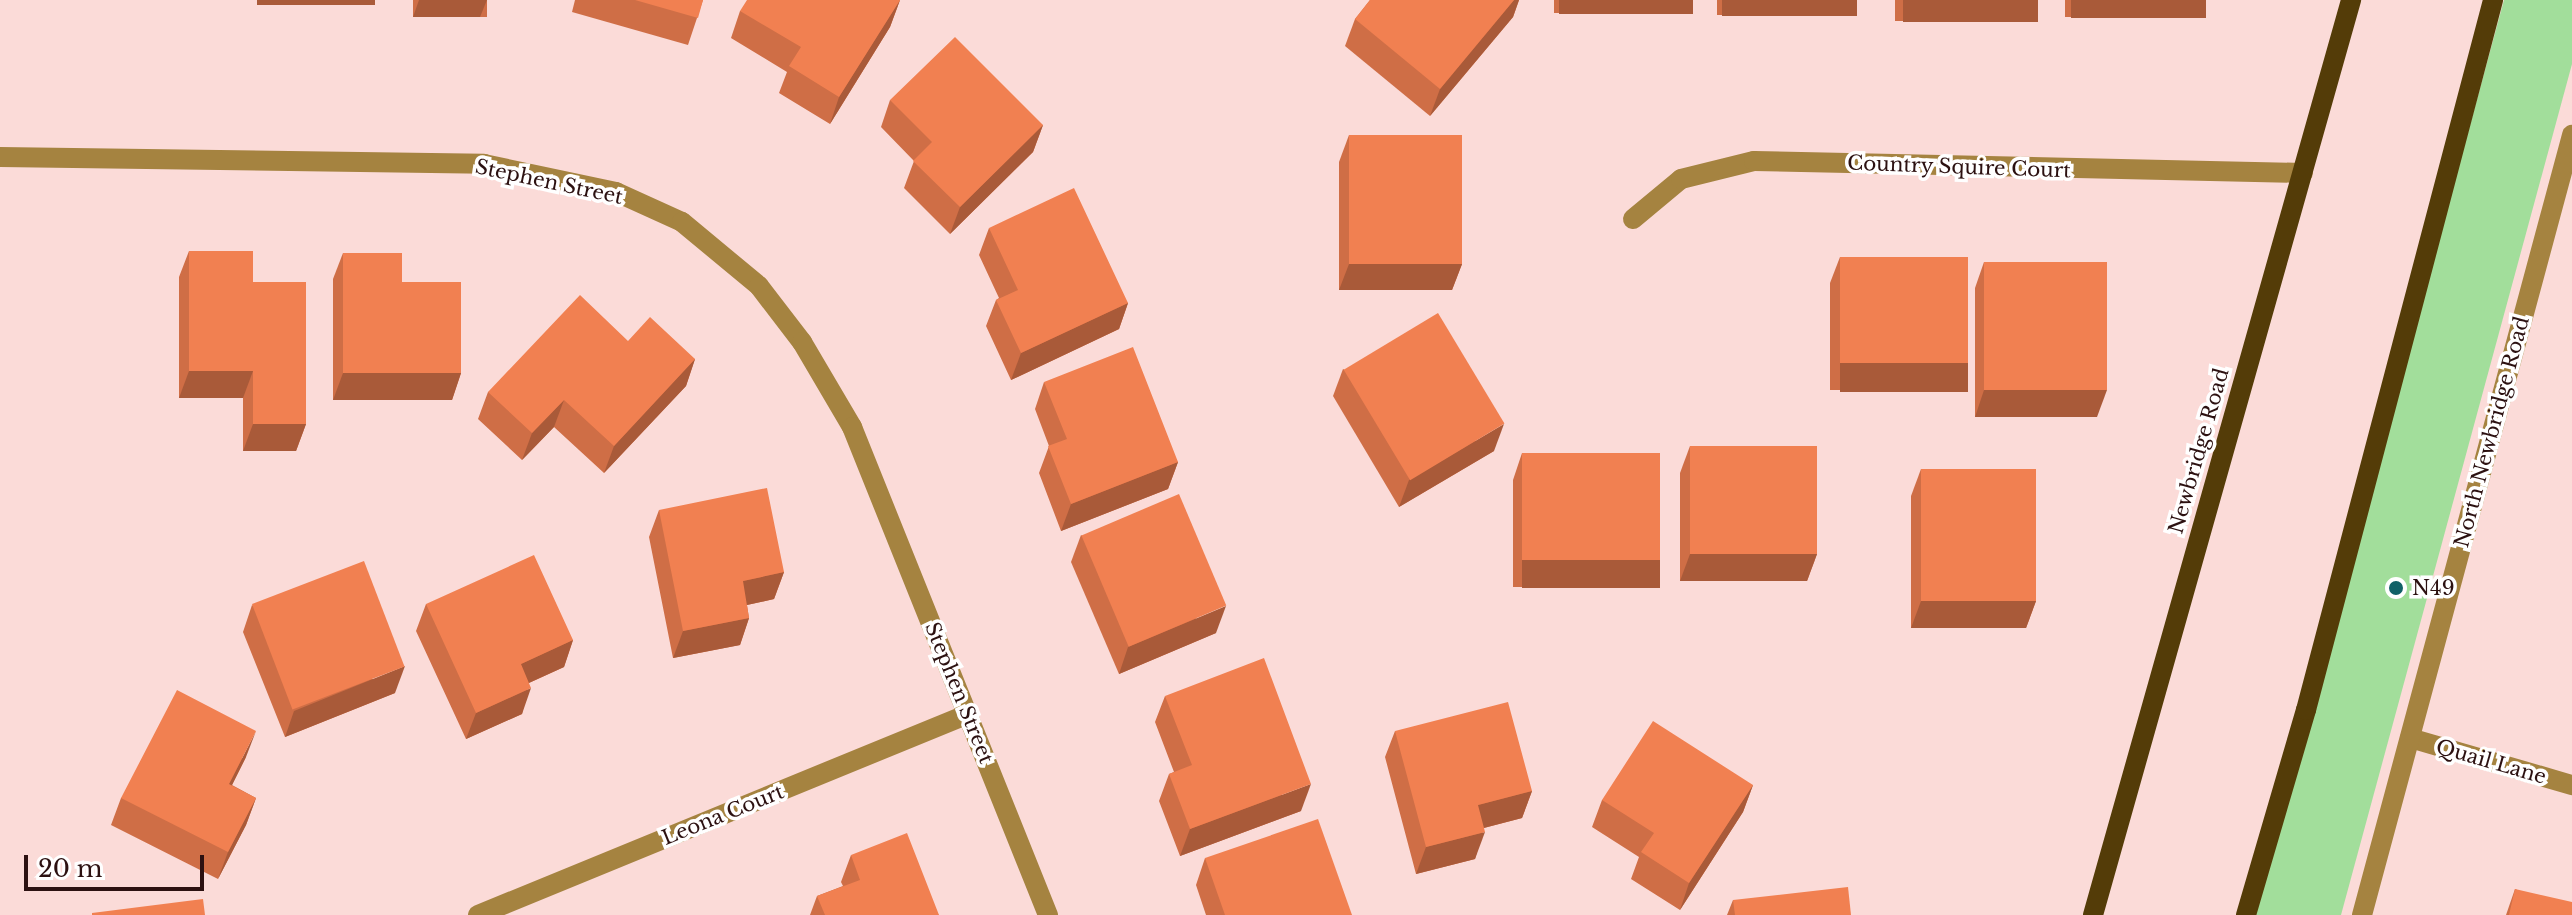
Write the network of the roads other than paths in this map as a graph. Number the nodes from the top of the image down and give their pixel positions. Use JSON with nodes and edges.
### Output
{"nodes":[{"id":1,"x":2351,"y":0,"type":"edge"},
{"id":2,"x":2493,"y":0,"type":"edge"},
{"id":3,"x":2572,"y":135,"type":"edge"},
{"id":4,"x":0,"y":157,"type":"edge"},
{"id":5,"x":2303,"y":173,"type":"junction"},
{"id":6,"x":1633,"y":219,"type":"dead end"},
{"id":7,"x":968,"y":714,"type":"junction"},
{"id":8,"x":2410,"y":738,"type":"junction"},
{"id":9,"x":2572,"y":785,"type":"edge"},
{"id":10,"x":478,"y":915,"type":"edge"},
{"id":11,"x":1048,"y":915,"type":"edge"},
{"id":12,"x":2093,"y":915,"type":"edge"},
{"id":13,"x":2246,"y":915,"type":"edge"},
{"id":14,"x":2362,"y":915,"type":"edge"}],
"edges":[{"from":1,"to":5,"type":"main road","name":"Newbridge Road"},
{"from":2,"to":13,"type":"main road"},
{"from":3,"to":8,"type":"street","name":"North Newbridge Road"},
{"from":4,"to":7,"type":"street","name":"Stephen Street"},
{"from":5,"to":6,"type":"street","name":"Country Squire Court"},
{"from":5,"to":12,"type":"main road","name":"Newbridge Road"},
{"from":7,"to":10,"type":"street","name":"Leona Court"},
{"from":7,"to":11,"type":"street","name":"Stephen Street"},
{"from":8,"to":9,"type":"street","name":"Quail Lane"},
{"from":8,"to":14,"type":"street","name":"North Newbridge Road"}]}
